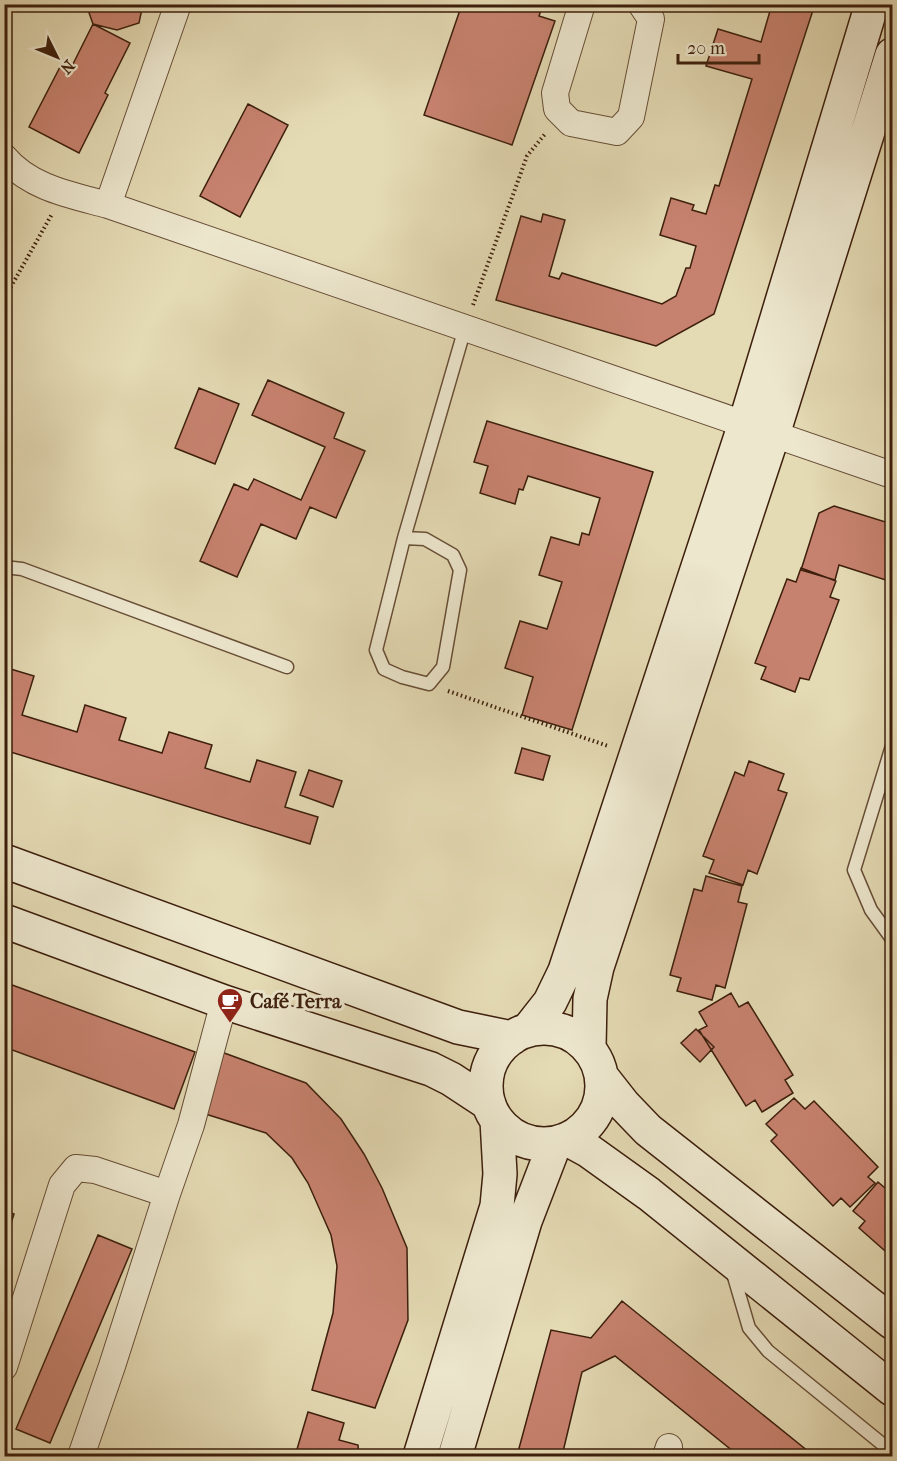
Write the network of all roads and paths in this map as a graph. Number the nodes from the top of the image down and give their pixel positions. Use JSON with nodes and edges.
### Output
{"nodes":[{"id":1,"x":178,"y":4,"type":"edge"},
{"id":2,"x":582,"y":4,"type":"edge"},
{"id":3,"x":641,"y":4,"type":"edge"},
{"id":4,"x":872,"y":4,"type":"edge"},
{"id":5,"x":892,"y":55,"type":"edge"},
{"id":6,"x":561,"y":115,"type":"junction"},
{"id":7,"x":4,"y":157,"type":"edge"},
{"id":8,"x":64,"y":193,"type":"junction"},
{"id":9,"x":108,"y":205,"type":"junction"},
{"id":10,"x":4,"y":299,"type":"edge"},
{"id":11,"x":465,"y":328,"type":"junction"},
{"id":12,"x":759,"y":429,"type":"junction"},
{"id":13,"x":892,"y":475,"type":"edge"},
{"id":14,"x":404,"y":538,"type":"junction"},
{"id":15,"x":4,"y":567,"type":"edge"},
{"id":16,"x":287,"y":667,"type":"dead end"},
{"id":17,"x":429,"y":684,"type":"junction"},
{"id":18,"x":892,"y":746,"type":"edge"},
{"id":19,"x":635,"y":756,"type":"junction"},
{"id":20,"x":4,"y":861,"type":"edge"},
{"id":21,"x":4,"y":921,"type":"edge"},
{"id":22,"x":892,"y":939,"type":"edge"},
{"id":23,"x":224,"y":1002,"type":"junction"},
{"id":24,"x":520,"y":1034,"type":"junction"},
{"id":25,"x":589,"y":1048,"type":"junction"},
{"id":26,"x":602,"y":1077,"type":"junction"},
{"id":27,"x":493,"y":1112,"type":"junction"},
{"id":28,"x":561,"y":1141,"type":"junction"},
{"id":29,"x":167,"y":1194,"type":"junction"},
{"id":30,"x":729,"y":1258,"type":"junction"},
{"id":31,"x":892,"y":1322,"type":"edge"},
{"id":32,"x":4,"y":1367,"type":"edge"},
{"id":33,"x":892,"y":1389,"type":"edge"},
{"id":34,"x":892,"y":1452,"type":"edge"},
{"id":35,"x":81,"y":1456,"type":"edge"},
{"id":36,"x":420,"y":1456,"type":"edge"},
{"id":37,"x":455,"y":1456,"type":"edge"}],
"edges":[{"from":1,"to":9,"type":"street"},
{"from":2,"to":6,"type":"street"},
{"from":3,"to":6,"type":"street"},
{"from":4,"to":12,"type":"main road"},
{"from":5,"to":12,"type":"main road"},
{"from":6,"to":11,"type":"path"},
{"from":7,"to":8,"type":"street"},
{"from":8,"to":9,"type":"street"},
{"from":8,"to":10,"type":"path"},
{"from":9,"to":11,"type":"street"},
{"from":11,"to":12,"type":"street"},
{"from":11,"to":14,"type":"lane"},
{"from":12,"to":13,"type":"street"},
{"from":12,"to":19,"type":"main road"},
{"from":12,"to":25,"type":"main road"},
{"from":14,"to":17,"type":"lane"},
{"from":14,"to":17,"type":"lane"},
{"from":15,"to":16,"type":"lane"},
{"from":17,"to":19,"type":"path"},
{"from":18,"to":22,"type":"lane"},
{"from":19,"to":24,"type":"main road"},
{"from":20,"to":24,"type":"main road"},
{"from":21,"to":23,"type":"main road"},
{"from":23,"to":27,"type":"main road"},
{"from":23,"to":29,"type":"street"},
{"from":24,"to":25,"type":"main road"},
{"from":24,"to":27,"type":"main road"},
{"from":25,"to":26,"type":"main road"},
{"from":26,"to":28,"type":"main road"},
{"from":26,"to":31,"type":"main road"},
{"from":27,"to":28,"type":"main road"},
{"from":27,"to":36,"type":"main road"},
{"from":28,"to":30,"type":"main road"},
{"from":28,"to":37,"type":"main road"},
{"from":29,"to":32,"type":"street"},
{"from":29,"to":35,"type":"street"},
{"from":30,"to":33,"type":"main road"},
{"from":30,"to":34,"type":"lane"}]}
